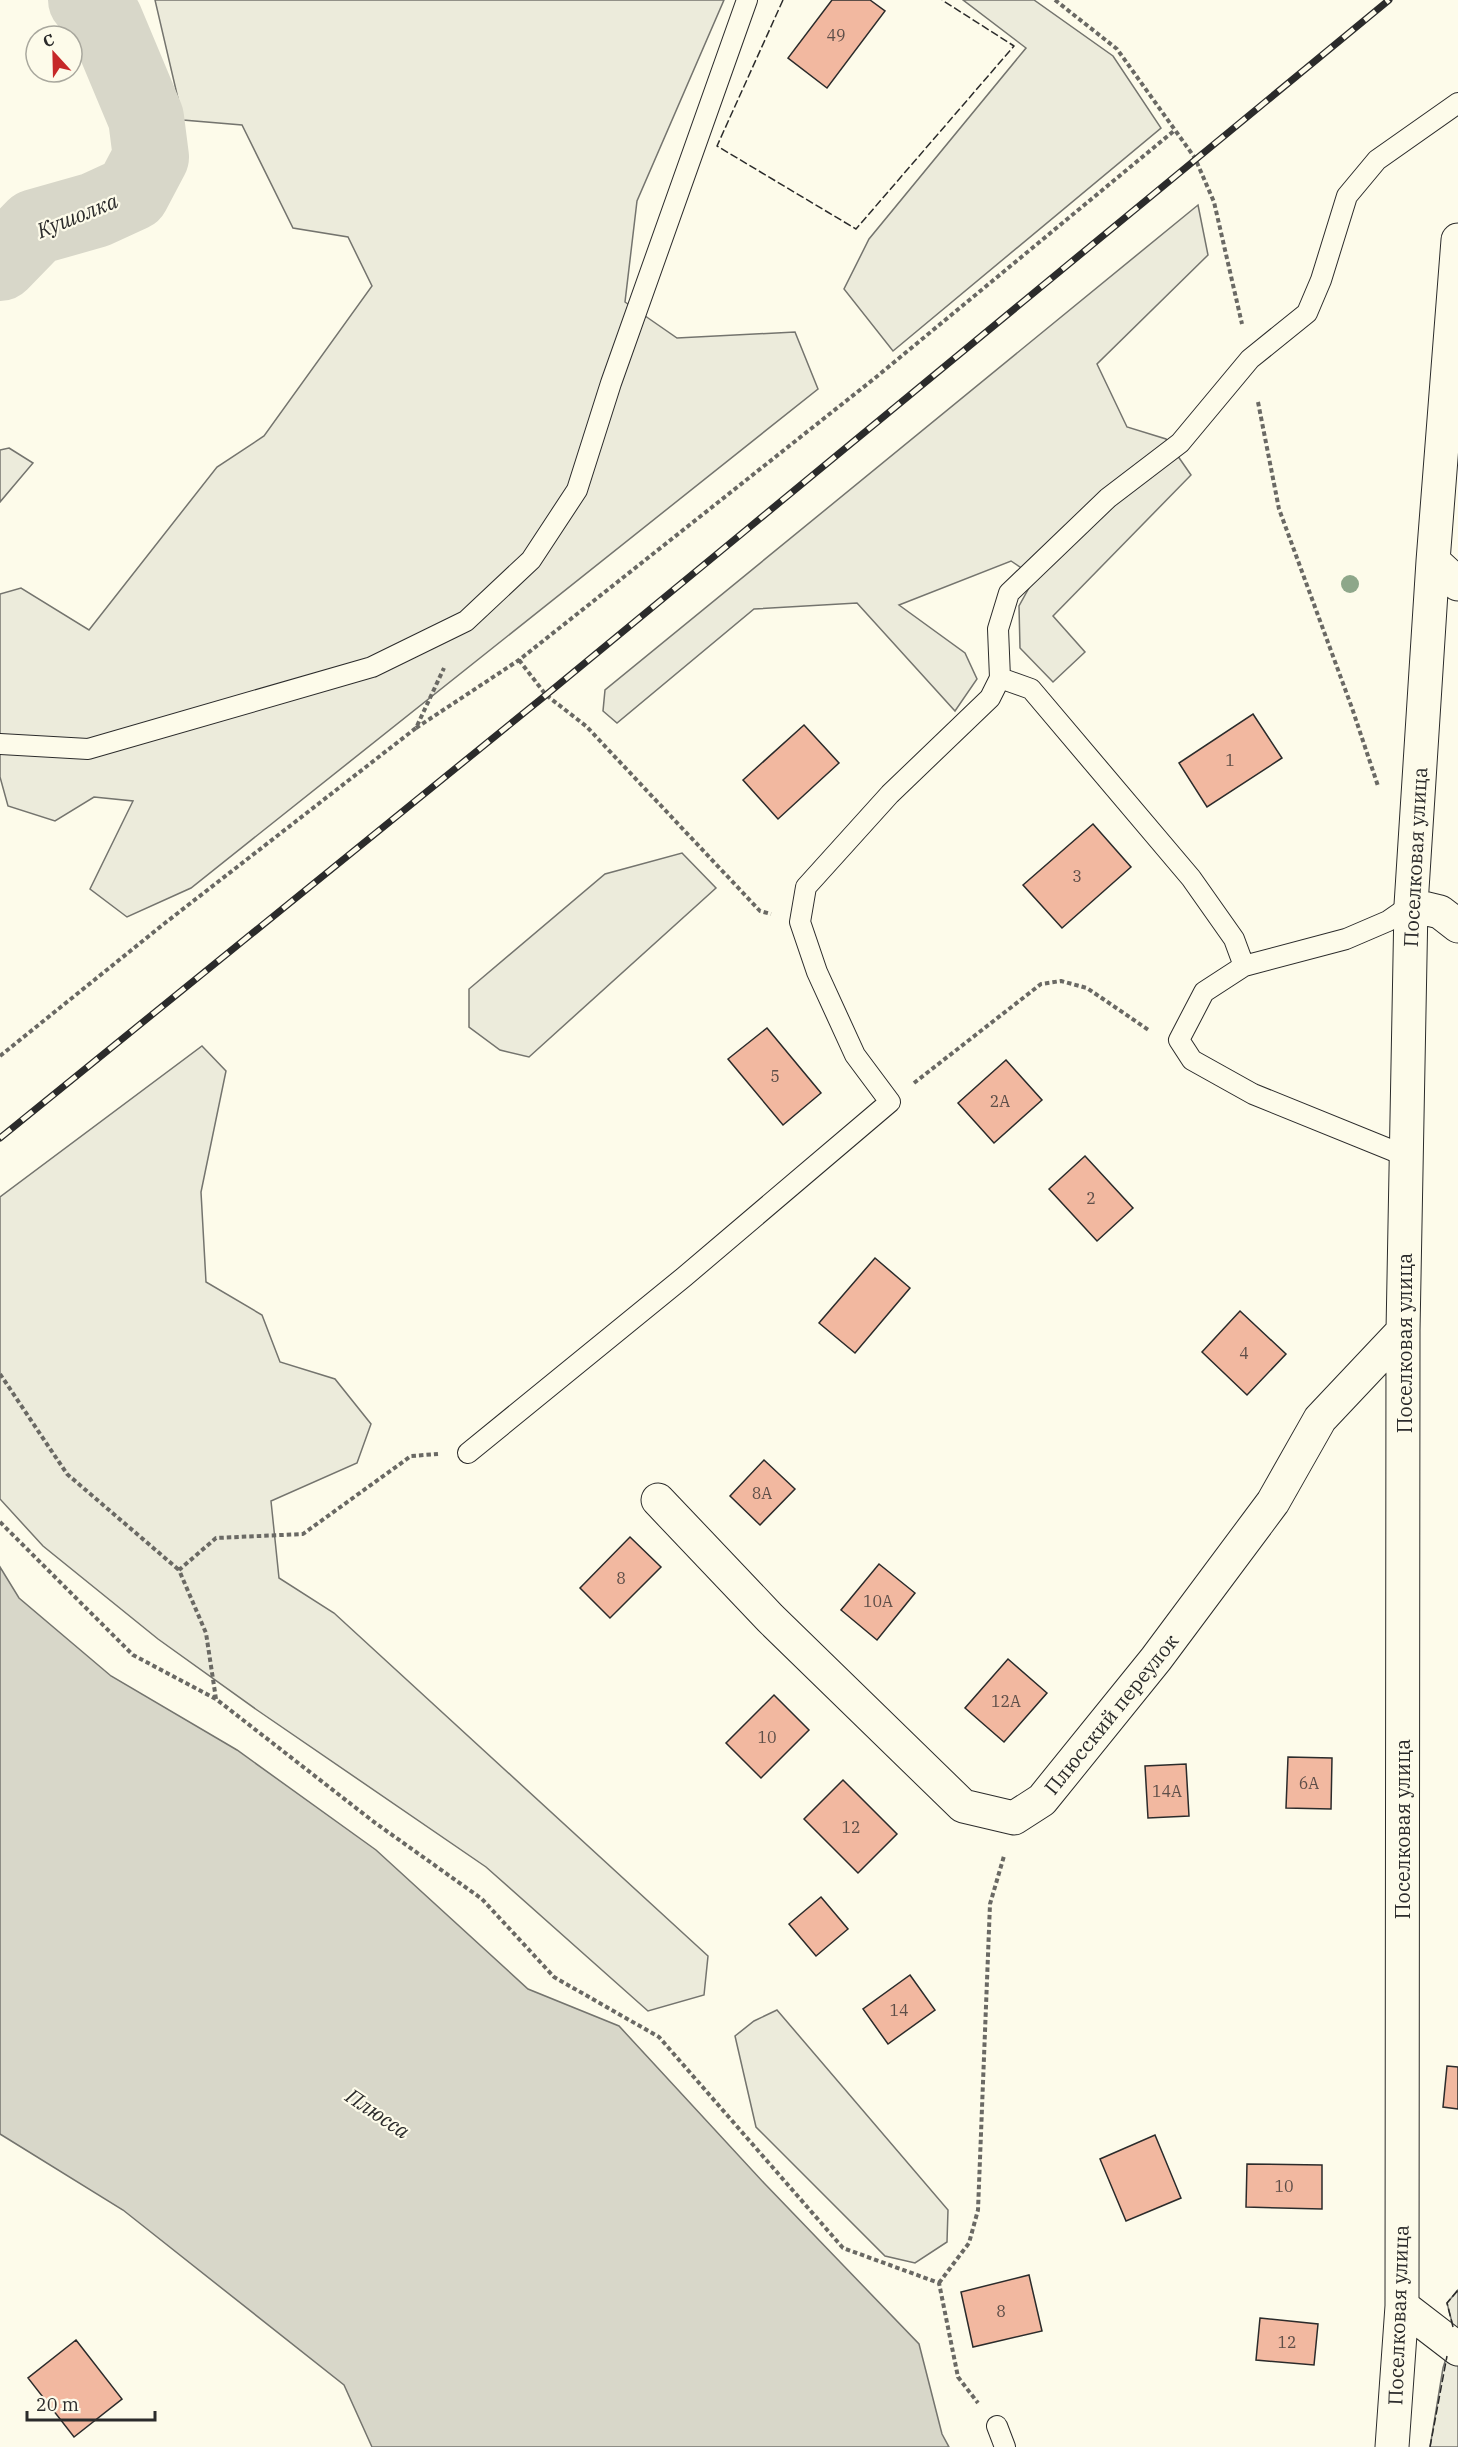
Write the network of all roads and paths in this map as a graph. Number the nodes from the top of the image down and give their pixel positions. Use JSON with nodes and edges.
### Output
{"nodes":[{"id":1,"x":747,"y":0,"type":"edge"},
{"id":2,"x":1055,"y":0,"type":"edge"},
{"id":3,"x":1458,"y":103,"type":"edge"},
{"id":4,"x":1175,"y":130,"type":"junction"},
{"id":5,"x":1458,"y":240,"type":"edge"},
{"id":6,"x":1250,"y":359,"type":"junction"},
{"id":7,"x":1433,"y":561,"type":"junction"},
{"id":8,"x":1458,"y":584,"type":"edge"},
{"id":9,"x":466,"y":621,"type":"junction"},
{"id":10,"x":519,"y":660,"type":"junction"},
{"id":11,"x":1000,"y":678,"type":"junction"},
{"id":12,"x":416,"y":728,"type":"junction"},
{"id":13,"x":0,"y":744,"type":"edge"},
{"id":14,"x":1381,"y":797,"type":"dead end"},
{"id":15,"x":1411,"y":905,"type":"junction"},
{"id":16,"x":800,"y":922,"type":"junction"},
{"id":17,"x":1458,"y":926,"type":"edge"},
{"id":18,"x":1244,"y":966,"type":"junction"},
{"id":19,"x":1179,"y":1040,"type":"junction"},
{"id":20,"x":0,"y":1056,"type":"edge"},
{"id":21,"x":890,"y":1102,"type":"junction"},
{"id":22,"x":1406,"y":1156,"type":"junction"},
{"id":23,"x":1403,"y":1331,"type":"junction"},
{"id":24,"x":0,"y":1374,"type":"edge"},
{"id":25,"x":468,"y":1453,"type":"joint"},
{"id":26,"x":658,"y":1500,"type":"dead end"},
{"id":27,"x":0,"y":1522,"type":"edge"},
{"id":28,"x":179,"y":1570,"type":"junction"},
{"id":29,"x":216,"y":1699,"type":"junction"},
{"id":30,"x":1014,"y":1818,"type":"junction"},
{"id":31,"x":939,"y":2283,"type":"junction"},
{"id":32,"x":1402,"y":2306,"type":"junction"},
{"id":33,"x":1458,"y":2349,"type":"edge"},
{"id":34,"x":997,"y":2426,"type":"joint"},
{"id":35,"x":1005,"y":2447,"type":"edge"},
{"id":36,"x":1392,"y":2447,"type":"edge"}],
"edges":[{"from":1,"to":9,"type":"lane"},
{"from":2,"to":4,"type":"path"},
{"from":3,"to":6,"type":"lane"},
{"from":4,"to":6,"type":"path"},
{"from":4,"to":10,"type":"path"},
{"from":5,"to":7,"type":"street","name":"Поселковая улица"},
{"from":6,"to":11,"type":"lane"},
{"from":6,"to":14,"type":"path"},
{"from":7,"to":8,"type":"street"},
{"from":7,"to":15,"type":"street","name":"Поселковая улица"},
{"from":9,"to":12,"type":"path"},
{"from":9,"to":13,"type":"lane"},
{"from":10,"to":12,"type":"path"},
{"from":10,"to":16,"type":"path"},
{"from":11,"to":16,"type":"lane"},
{"from":11,"to":18,"type":"lane"},
{"from":12,"to":20,"type":"path"},
{"from":15,"to":17,"type":"street"},
{"from":15,"to":18,"type":"lane"},
{"from":15,"to":22,"type":"street","name":"Поселковая улица"},
{"from":16,"to":21,"type":"lane"},
{"from":18,"to":19,"type":"lane"},
{"from":19,"to":21,"type":"path"},
{"from":19,"to":22,"type":"lane"},
{"from":21,"to":25,"type":"lane"},
{"from":22,"to":23,"type":"street","name":"Поселковая улица"},
{"from":23,"to":30,"type":"street","name":"Плюсский переулок"},
{"from":23,"to":32,"type":"street","name":"Поселковая улица"},
{"from":24,"to":28,"type":"path"},
{"from":25,"to":28,"type":"path"},
{"from":26,"to":30,"type":"street"},
{"from":27,"to":29,"type":"path"},
{"from":28,"to":29,"type":"path"},
{"from":29,"to":31,"type":"path"},
{"from":30,"to":31,"type":"path"},
{"from":31,"to":34,"type":"path"},
{"from":32,"to":33,"type":"street"},
{"from":32,"to":36,"type":"street","name":"Поселковая улица"},
{"from":34,"to":35,"type":"lane"}]}
